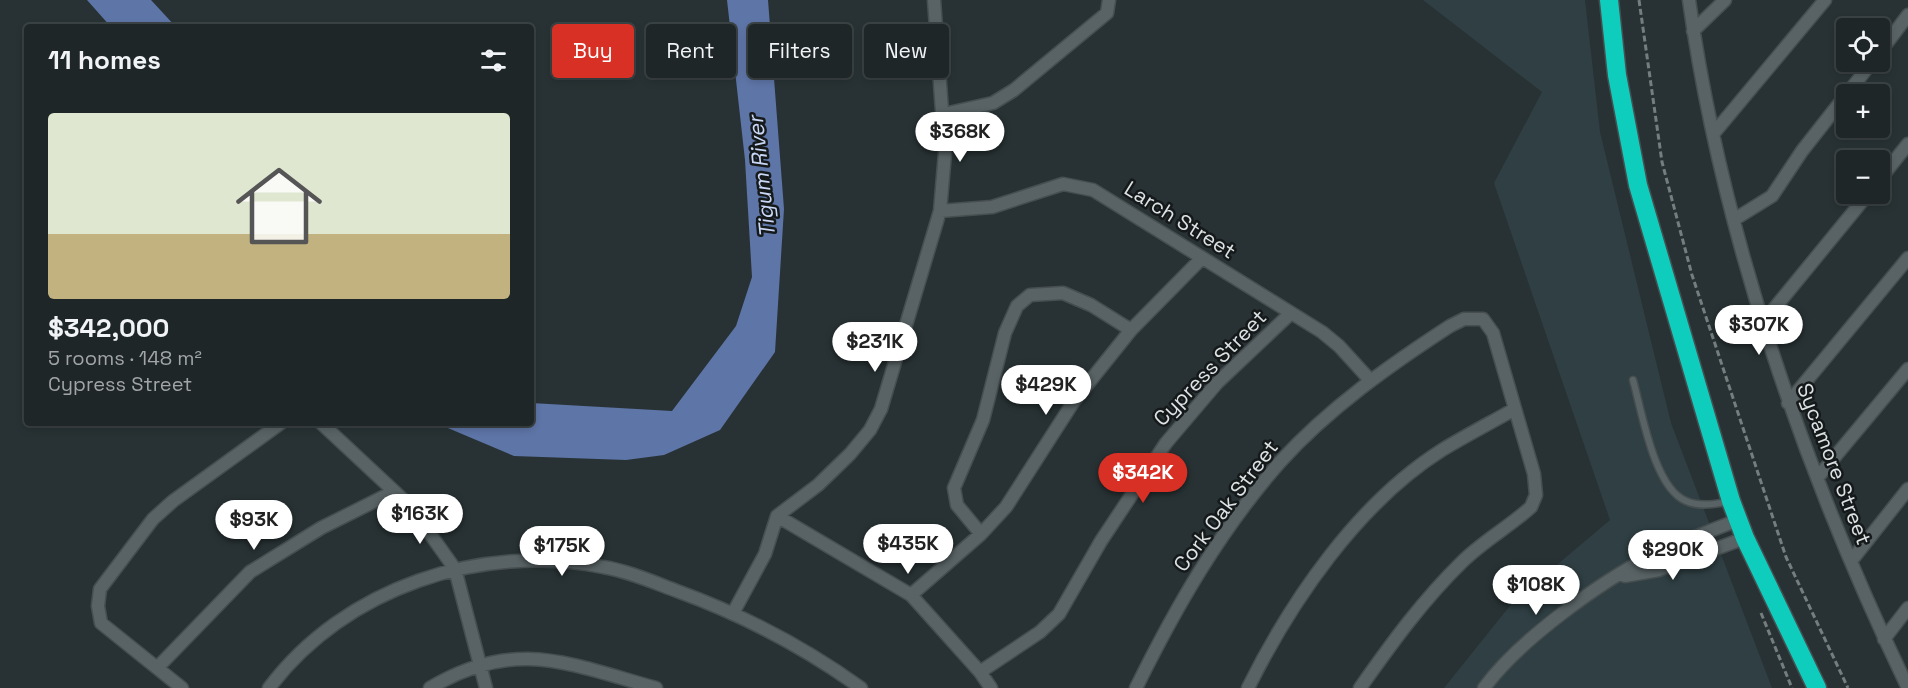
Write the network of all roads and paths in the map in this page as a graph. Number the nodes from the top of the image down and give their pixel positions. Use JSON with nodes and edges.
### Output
{"nodes":[{"id":1,"x":934,"y":0,"type":"edge"},
{"id":2,"x":1109,"y":0,"type":"edge"},
{"id":3,"x":1609,"y":0,"type":"edge"},
{"id":4,"x":1639,"y":0,"type":"edge"},
{"id":5,"x":1689,"y":0,"type":"edge"},
{"id":6,"x":1725,"y":0,"type":"edge"},
{"id":7,"x":1825,"y":0,"type":"edge"},
{"id":8,"x":1908,"y":15,"type":"edge"},
{"id":9,"x":1693,"y":32,"type":"junction"},
{"id":10,"x":1890,"y":39,"type":"edge"},
{"id":11,"x":1864,"y":72,"type":"edge"},
{"id":12,"x":1855,"y":84,"type":"edge"},
{"id":13,"x":1836,"y":109,"type":"edge"},
{"id":14,"x":944,"y":114,"type":"junction"},
{"id":15,"x":1714,"y":134,"type":"junction"},
{"id":16,"x":1908,"y":144,"type":"edge"},
{"id":17,"x":1890,"y":166,"type":"edge"},
{"id":18,"x":1860,"y":204,"type":"edge"},
{"id":19,"x":940,"y":211,"type":"junction"},
{"id":20,"x":1735,"y":219,"type":"junction"},
{"id":21,"x":1202,"y":258,"type":"junction"},
{"id":22,"x":1908,"y":258,"type":"edge"},
{"id":23,"x":1291,"y":313,"type":"junction"},
{"id":24,"x":1764,"y":321,"type":"junction"},
{"id":25,"x":1131,"y":330,"type":"junction"},
{"id":26,"x":1908,"y":369,"type":"edge"},
{"id":27,"x":1370,"y":380,"type":"junction"},
{"id":28,"x":1633,"y":380,"type":"dead end"},
{"id":29,"x":1788,"y":403,"type":"junction"},
{"id":30,"x":1513,"y":410,"type":"junction"},
{"id":31,"x":277,"y":426,"type":"edge"},
{"id":32,"x":324,"y":426,"type":"edge"},
{"id":33,"x":1818,"y":477,"type":"junction"},
{"id":34,"x":1908,"y":489,"type":"edge"},
{"id":35,"x":393,"y":492,"type":"junction"},
{"id":36,"x":1731,"y":501,"type":"junction"},
{"id":37,"x":777,"y":516,"type":"junction"},
{"id":38,"x":1738,"y":520,"type":"junction"},
{"id":39,"x":981,"y":534,"type":"junction"},
{"id":40,"x":1745,"y":538,"type":"junction"},
{"id":41,"x":1851,"y":561,"type":"junction"},
{"id":42,"x":455,"y":569,"type":"junction"},
{"id":43,"x":1618,"y":577,"type":"junction"},
{"id":44,"x":911,"y":595,"type":"junction"},
{"id":45,"x":1908,"y":608,"type":"edge"},
{"id":46,"x":733,"y":613,"type":"junction"},
{"id":47,"x":1884,"y":639,"type":"junction"},
{"id":48,"x":481,"y":664,"type":"junction"},
{"id":49,"x":157,"y":668,"type":"junction"},
{"id":50,"x":980,"y":672,"type":"junction"},
{"id":51,"x":182,"y":688,"type":"edge"},
{"id":52,"x":270,"y":688,"type":"edge"},
{"id":53,"x":430,"y":688,"type":"edge"},
{"id":54,"x":486,"y":688,"type":"edge"},
{"id":55,"x":656,"y":688,"type":"edge"},
{"id":56,"x":861,"y":688,"type":"edge"},
{"id":57,"x":991,"y":688,"type":"edge"},
{"id":58,"x":1136,"y":688,"type":"edge"},
{"id":59,"x":1248,"y":688,"type":"edge"},
{"id":60,"x":1360,"y":688,"type":"edge"},
{"id":61,"x":1484,"y":688,"type":"edge"},
{"id":62,"x":1817,"y":688,"type":"edge"},
{"id":63,"x":1848,"y":688,"type":"edge"},
{"id":64,"x":1908,"y":688,"type":"edge"}],
"edges":[{"from":1,"to":14,"type":"street"},
{"from":2,"to":14,"type":"street"},
{"from":3,"to":36,"type":"highway"},
{"from":4,"to":63,"type":"path"},
{"from":5,"to":9,"type":"street","name":"Sycamore Street"},
{"from":6,"to":9,"type":"street"},
{"from":7,"to":15,"type":"street"},
{"from":8,"to":10,"type":"street"},
{"from":9,"to":15,"type":"street","name":"Sycamore Street"},
{"from":11,"to":12,"type":"street"},
{"from":13,"to":20,"type":"street"},
{"from":14,"to":19,"type":"street"},
{"from":15,"to":20,"type":"street","name":"Sycamore Street"},
{"from":16,"to":17,"type":"street"},
{"from":18,"to":24,"type":"street"},
{"from":19,"to":21,"type":"street","name":"Larch Street"},
{"from":19,"to":37,"type":"street"},
{"from":20,"to":24,"type":"street","name":"Sycamore Street"},
{"from":21,"to":23,"type":"street","name":"Larch Street"},
{"from":21,"to":25,"type":"street"},
{"from":22,"to":29,"type":"street"},
{"from":23,"to":27,"type":"street","name":"Larch Street"},
{"from":23,"to":50,"type":"street","name":"Cypress Street"},
{"from":24,"to":29,"type":"street","name":"Sycamore Street"},
{"from":25,"to":39,"type":"street"},
{"from":25,"to":39,"type":"street"},
{"from":26,"to":33,"type":"street"},
{"from":27,"to":30,"type":"street","name":"Cork Oak Street"},
{"from":27,"to":58,"type":"street","name":"Cork Oak Street"},
{"from":28,"to":36,"type":"lane"},
{"from":29,"to":33,"type":"street","name":"Sycamore Street"},
{"from":30,"to":59,"type":"street"},
{"from":30,"to":60,"type":"street"},
{"from":31,"to":49,"type":"street"},
{"from":32,"to":35,"type":"street"},
{"from":33,"to":41,"type":"street","name":"Sycamore Street"},
{"from":34,"to":41,"type":"street"},
{"from":35,"to":42,"type":"street"},
{"from":35,"to":49,"type":"street"},
{"from":36,"to":38,"type":"highway"},
{"from":37,"to":44,"type":"street"},
{"from":37,"to":46,"type":"street"},
{"from":38,"to":40,"type":"highway"},
{"from":38,"to":43,"type":"street"},
{"from":39,"to":44,"type":"street"},
{"from":40,"to":43,"type":"street"},
{"from":40,"to":62,"type":"highway"},
{"from":41,"to":47,"type":"street","name":"Sycamore Street"},
{"from":42,"to":46,"type":"street"},
{"from":42,"to":48,"type":"street"},
{"from":42,"to":52,"type":"street"},
{"from":43,"to":61,"type":"street"},
{"from":44,"to":50,"type":"street"},
{"from":45,"to":47,"type":"street"},
{"from":46,"to":56,"type":"street"},
{"from":47,"to":64,"type":"street","name":"Sycamore Street"},
{"from":48,"to":53,"type":"street"},
{"from":48,"to":54,"type":"street"},
{"from":48,"to":55,"type":"street"},
{"from":49,"to":51,"type":"street"},
{"from":50,"to":57,"type":"street"}]}
